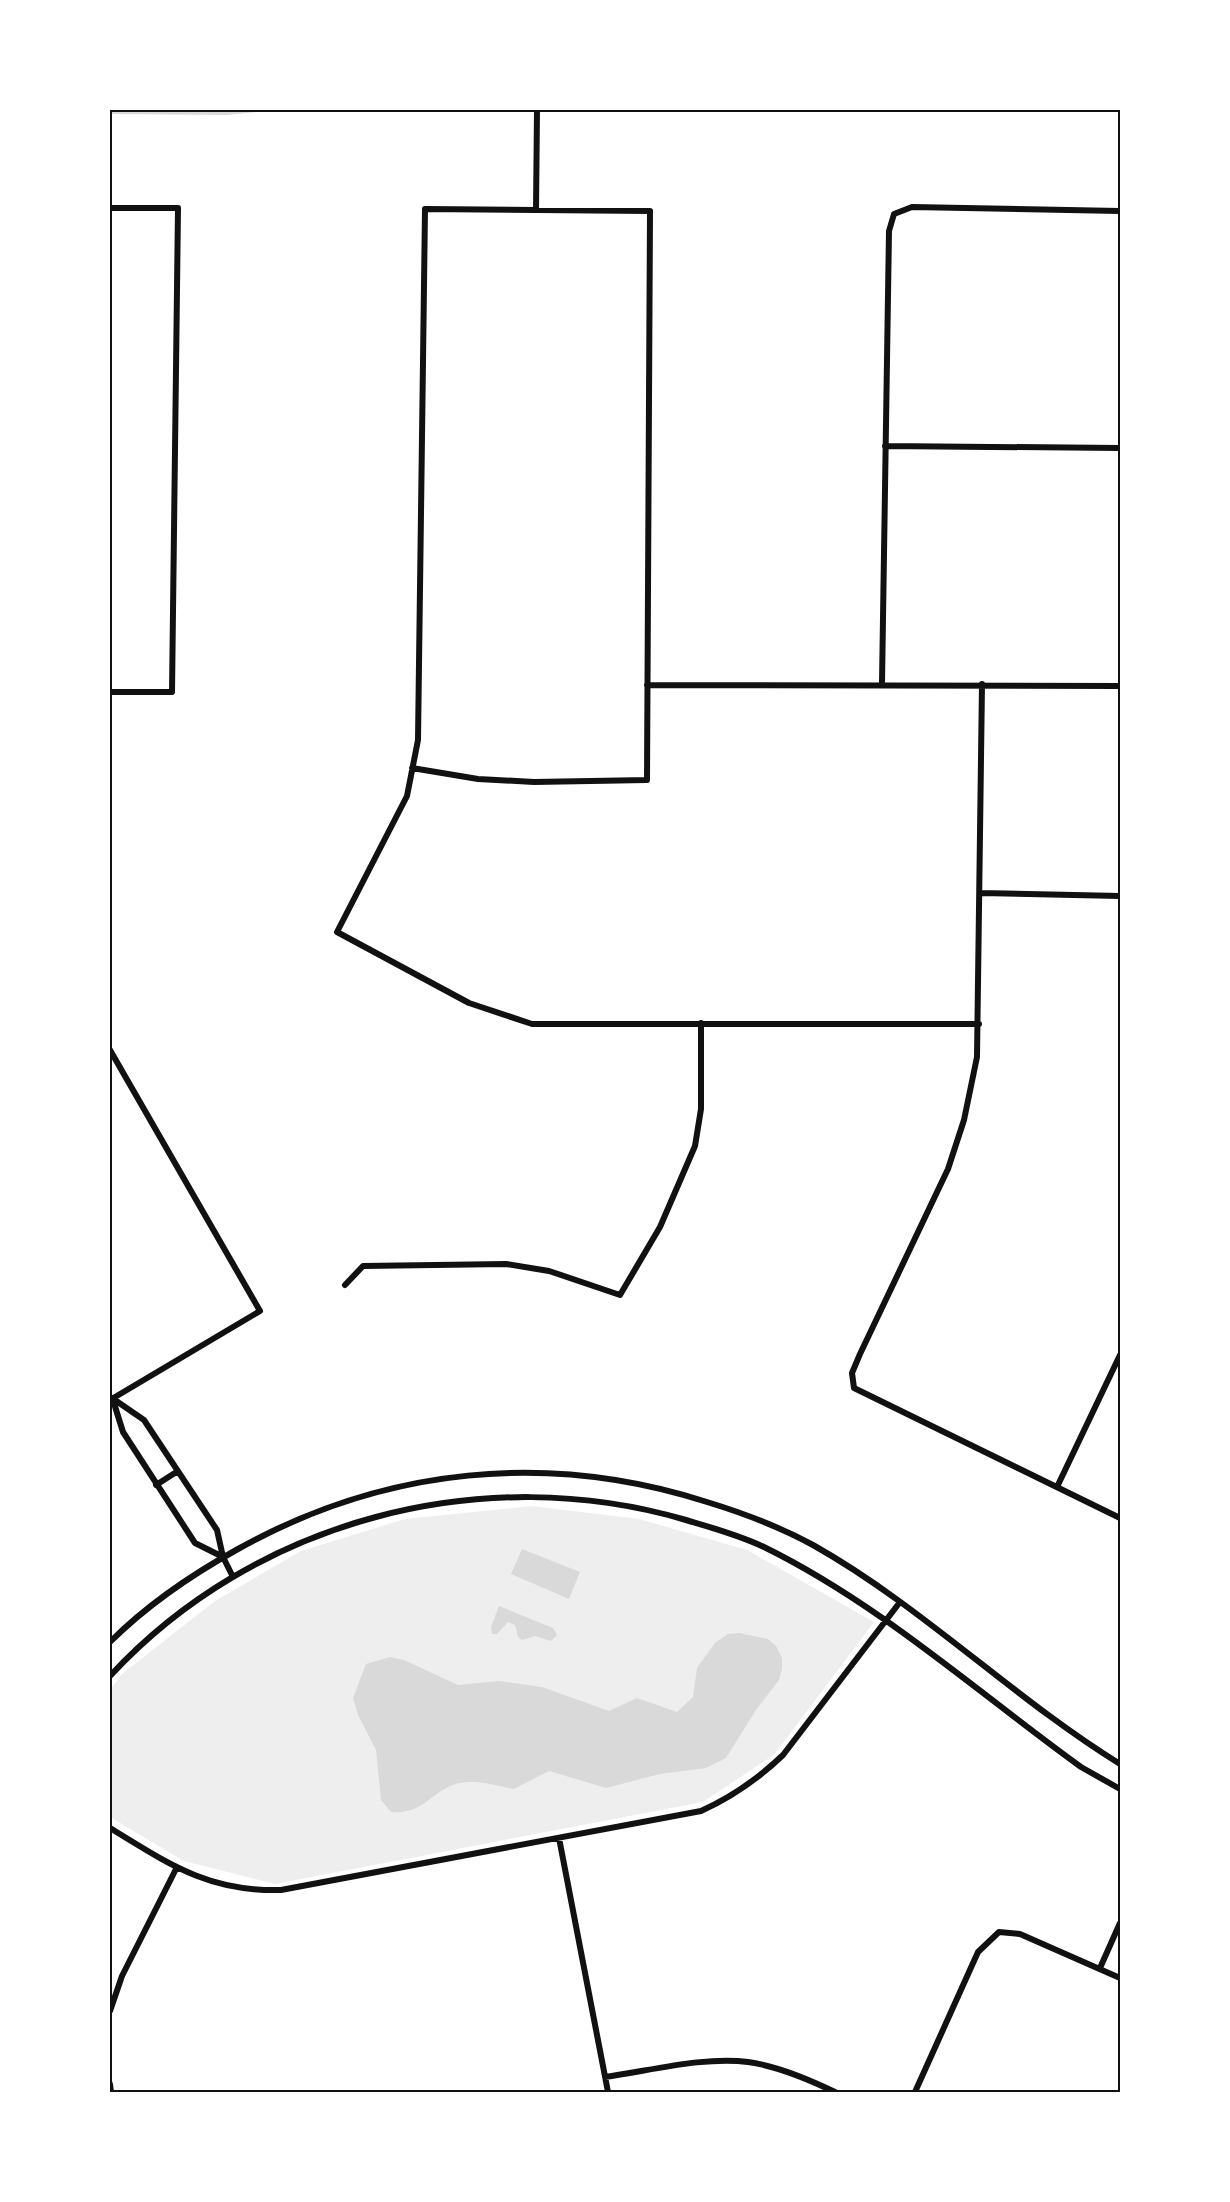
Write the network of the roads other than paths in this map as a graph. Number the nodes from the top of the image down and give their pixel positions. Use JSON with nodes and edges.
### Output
{"nodes":[{"id":1,"x":537,"y":110,"type":"edge"},
{"id":2,"x":110,"y":208,"type":"edge"},
{"id":3,"x":536,"y":210,"type":"junction"},
{"id":4,"x":1120,"y":211,"type":"edge"},
{"id":5,"x":885,"y":446,"type":"junction"},
{"id":6,"x":1120,"y":448,"type":"edge"},
{"id":7,"x":882,"y":683,"type":"junction"},
{"id":8,"x":982,"y":684,"type":"junction"},
{"id":9,"x":647,"y":685,"type":"junction"},
{"id":10,"x":1120,"y":686,"type":"edge"},
{"id":11,"x":110,"y":692,"type":"edge"},
{"id":12,"x":412,"y":768,"type":"junction"},
{"id":13,"x":981,"y":893,"type":"junction"},
{"id":14,"x":1120,"y":896,"type":"edge"},
{"id":15,"x":701,"y":1023,"type":"junction"},
{"id":16,"x":979,"y":1024,"type":"junction"},
{"id":17,"x":110,"y":1050,"type":"edge"},
{"id":18,"x":345,"y":1285,"type":"dead end"},
{"id":19,"x":1120,"y":1355,"type":"edge"},
{"id":20,"x":111,"y":1399,"type":"edge"},
{"id":21,"x":178,"y":1471,"type":"junction"},
{"id":22,"x":156,"y":1485,"type":"junction"},
{"id":23,"x":1057,"y":1487,"type":"junction"},
{"id":24,"x":1120,"y":1518,"type":"edge"},
{"id":25,"x":223,"y":1557,"type":"junction"},
{"id":26,"x":233,"y":1577,"type":"junction"},
{"id":27,"x":900,"y":1602,"type":"junction"},
{"id":28,"x":885,"y":1622,"type":"junction"},
{"id":29,"x":110,"y":1642,"type":"edge"},
{"id":30,"x":110,"y":1676,"type":"edge"},
{"id":31,"x":1120,"y":1764,"type":"edge"},
{"id":32,"x":1120,"y":1790,"type":"edge"},
{"id":33,"x":110,"y":1828,"type":"edge"},
{"id":34,"x":559,"y":1838,"type":"junction"},
{"id":35,"x":177,"y":1868,"type":"junction"},
{"id":36,"x":1120,"y":1923,"type":"edge"},
{"id":37,"x":1100,"y":1968,"type":"junction"},
{"id":38,"x":1120,"y":1978,"type":"edge"},
{"id":39,"x":110,"y":2011,"type":"edge"},
{"id":40,"x":605,"y":2077,"type":"junction"},
{"id":41,"x":110,"y":2084,"type":"edge"},
{"id":42,"x":111,"y":2092,"type":"edge"},
{"id":43,"x":608,"y":2092,"type":"edge"},
{"id":44,"x":835,"y":2092,"type":"edge"},
{"id":45,"x":915,"y":2092,"type":"edge"}],
"edges":[{"from":1,"to":3,"type":"street"},
{"from":2,"to":11,"type":"street"},
{"from":3,"to":9,"type":"street"},
{"from":3,"to":12,"type":"street"},
{"from":4,"to":5,"type":"street"},
{"from":5,"to":6,"type":"street"},
{"from":5,"to":7,"type":"street"},
{"from":7,"to":8,"type":"street"},
{"from":7,"to":9,"type":"street"},
{"from":8,"to":10,"type":"street"},
{"from":8,"to":13,"type":"street"},
{"from":9,"to":12,"type":"street"},
{"from":12,"to":15,"type":"street"},
{"from":13,"to":14,"type":"street"},
{"from":13,"to":16,"type":"street"},
{"from":15,"to":16,"type":"street"},
{"from":15,"to":18,"type":"street"},
{"from":16,"to":23,"type":"street"},
{"from":17,"to":20,"type":"street"},
{"from":19,"to":23,"type":"street"},
{"from":20,"to":21,"type":"street"},
{"from":20,"to":22,"type":"street"},
{"from":21,"to":22,"type":"street"},
{"from":21,"to":25,"type":"street"},
{"from":22,"to":25,"type":"street"},
{"from":23,"to":24,"type":"street"},
{"from":25,"to":26,"type":"street"},
{"from":25,"to":27,"type":"street"},
{"from":25,"to":29,"type":"street"},
{"from":26,"to":28,"type":"street"},
{"from":26,"to":30,"type":"street"},
{"from":27,"to":28,"type":"street"},
{"from":27,"to":31,"type":"street"},
{"from":28,"to":32,"type":"street"},
{"from":28,"to":34,"type":"street"},
{"from":33,"to":35,"type":"street"},
{"from":34,"to":35,"type":"street"},
{"from":34,"to":40,"type":"street"},
{"from":35,"to":39,"type":"street"},
{"from":36,"to":37,"type":"street"},
{"from":37,"to":38,"type":"street"},
{"from":37,"to":45,"type":"street"},
{"from":40,"to":43,"type":"street"},
{"from":40,"to":44,"type":"street"},
{"from":41,"to":42,"type":"street"}]}
